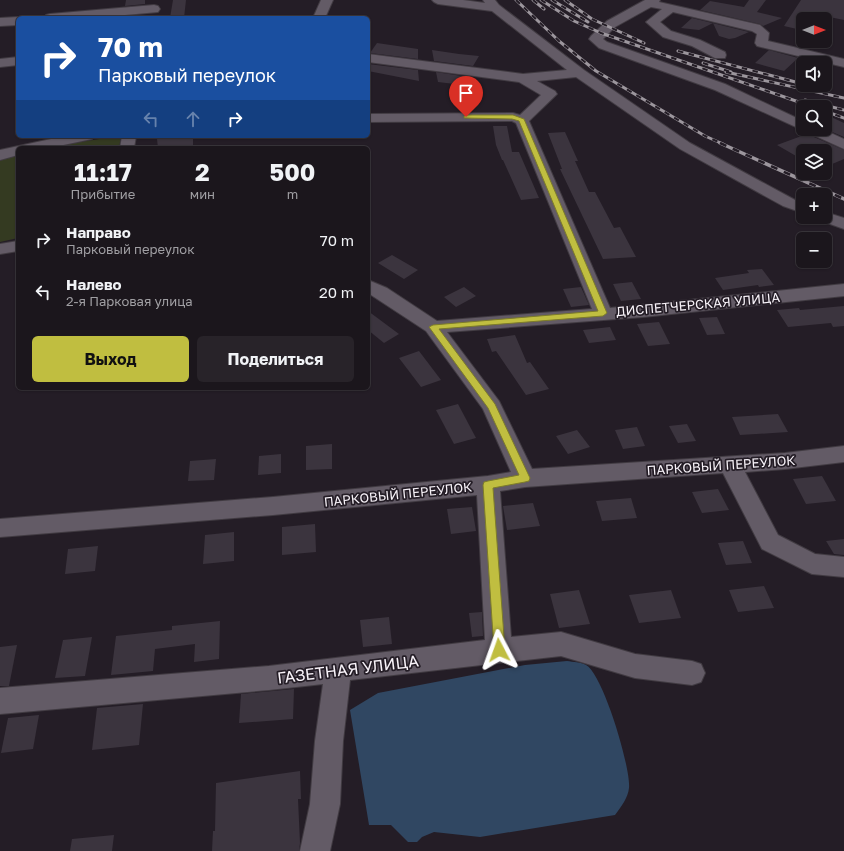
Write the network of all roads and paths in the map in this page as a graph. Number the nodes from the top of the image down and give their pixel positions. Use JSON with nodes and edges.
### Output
{"nodes":[{"id":1,"x":328,"y":0,"type":"edge"},
{"id":2,"x":438,"y":0,"type":"edge"},
{"id":3,"x":652,"y":2,"type":"edge"},
{"id":4,"x":492,"y":4,"type":"edge"},
{"id":5,"x":154,"y":9,"type":"edge"},
{"id":6,"x":670,"y":9,"type":"junction"},
{"id":7,"x":73,"y":16,"type":"edge"},
{"id":8,"x":320,"y":16,"type":"edge"},
{"id":9,"x":16,"y":21,"type":"edge"},
{"id":10,"x":0,"y":22,"type":"edge"},
{"id":11,"x":720,"y":55,"type":"dead end"},
{"id":12,"x":370,"y":58,"type":"edge"},
{"id":13,"x":16,"y":61,"type":"edge"},
{"id":14,"x":0,"y":63,"type":"edge"},
{"id":15,"x":844,"y":63,"type":"edge"},
{"id":16,"x":579,"y":73,"type":"junction"},
{"id":17,"x":523,"y":78,"type":"junction"},
{"id":18,"x":550,"y":94,"type":"junction"},
{"id":19,"x":370,"y":118,"type":"edge"},
{"id":20,"x":522,"y":120,"type":"junction"},
{"id":21,"x":796,"y":123,"type":"edge"},
{"id":22,"x":825,"y":136,"type":"edge"},
{"id":23,"x":77,"y":138,"type":"edge"},
{"id":24,"x":844,"y":145,"type":"edge"},
{"id":25,"x":37,"y":146,"type":"edge"},
{"id":26,"x":16,"y":151,"type":"edge"},
{"id":27,"x":0,"y":155,"type":"edge"},
{"id":28,"x":796,"y":206,"type":"edge"},
{"id":29,"x":832,"y":220,"type":"edge"},
{"id":30,"x":844,"y":224,"type":"edge"},
{"id":31,"x":16,"y":246,"type":"edge"},
{"id":32,"x":0,"y":249,"type":"edge"},
{"id":33,"x":370,"y":287,"type":"edge"},
{"id":34,"x":844,"y":290,"type":"edge"},
{"id":35,"x":603,"y":313,"type":"junction"},
{"id":36,"x":433,"y":327,"type":"junction"},
{"id":37,"x":844,"y":454,"type":"edge"},
{"id":38,"x":730,"y":464,"type":"junction"},
{"id":39,"x":525,"y":478,"type":"junction"},
{"id":40,"x":488,"y":485,"type":"junction"},
{"id":41,"x":0,"y":528,"type":"edge"},
{"id":42,"x":844,"y":567,"type":"edge"},
{"id":43,"x":499,"y":650,"type":"junction"},
{"id":44,"x":338,"y":670,"type":"junction"},
{"id":45,"x":692,"y":673,"type":"dead end"},
{"id":46,"x":0,"y":701,"type":"edge"},
{"id":47,"x":315,"y":851,"type":"edge"}],
"edges":[{"from":1,"to":8,"type":"street"},
{"from":2,"to":4,"type":"street"},
{"from":3,"to":6,"type":"street"},
{"from":3,"to":21,"type":"street"},
{"from":4,"to":16,"type":"street"},
{"from":5,"to":7,"type":"street"},
{"from":6,"to":11,"type":"street"},
{"from":6,"to":15,"type":"street"},
{"from":9,"to":10,"type":"street"},
{"from":12,"to":17,"type":"street"},
{"from":13,"to":14,"type":"street"},
{"from":16,"to":17,"type":"street"},
{"from":16,"to":18,"type":"street"},
{"from":16,"to":28,"type":"street"},
{"from":17,"to":18,"type":"street"},
{"from":18,"to":20,"type":"street"},
{"from":19,"to":20,"type":"street"},
{"from":20,"to":35,"type":"street"},
{"from":22,"to":24,"type":"street"},
{"from":23,"to":25,"type":"street"},
{"from":26,"to":27,"type":"street"},
{"from":29,"to":30,"type":"street"},
{"from":31,"to":32,"type":"street"},
{"from":33,"to":36,"type":"street"},
{"from":34,"to":35,"type":"street","name":"ДИСПЕТЧЕРСКАЯ УЛИЦА"},
{"from":35,"to":36,"type":"street","name":"ДИСПЕТЧЕРСКАЯ УЛИЦА"},
{"from":36,"to":39,"type":"street"},
{"from":37,"to":38,"type":"street","name":"ПАРКОВЫЙ ПЕРЕУЛОК"},
{"from":38,"to":39,"type":"street","name":"ПАРКОВЫЙ ПЕРЕУЛОК"},
{"from":38,"to":42,"type":"street"},
{"from":39,"to":40,"type":"street","name":"ПАРКОВЫЙ ПЕРЕУЛОК"},
{"from":40,"to":41,"type":"street","name":"ПАРКОВЫЙ ПЕРЕУЛОК"},
{"from":40,"to":43,"type":"street"},
{"from":43,"to":44,"type":"street","name":"ГАЗЕТНАЯ УЛИЦА"},
{"from":43,"to":45,"type":"street","name":"ГАЗЕТНАЯ УЛИЦА"},
{"from":44,"to":46,"type":"street","name":"ГАЗЕТНАЯ УЛИЦА"},
{"from":44,"to":47,"type":"street"}]}
